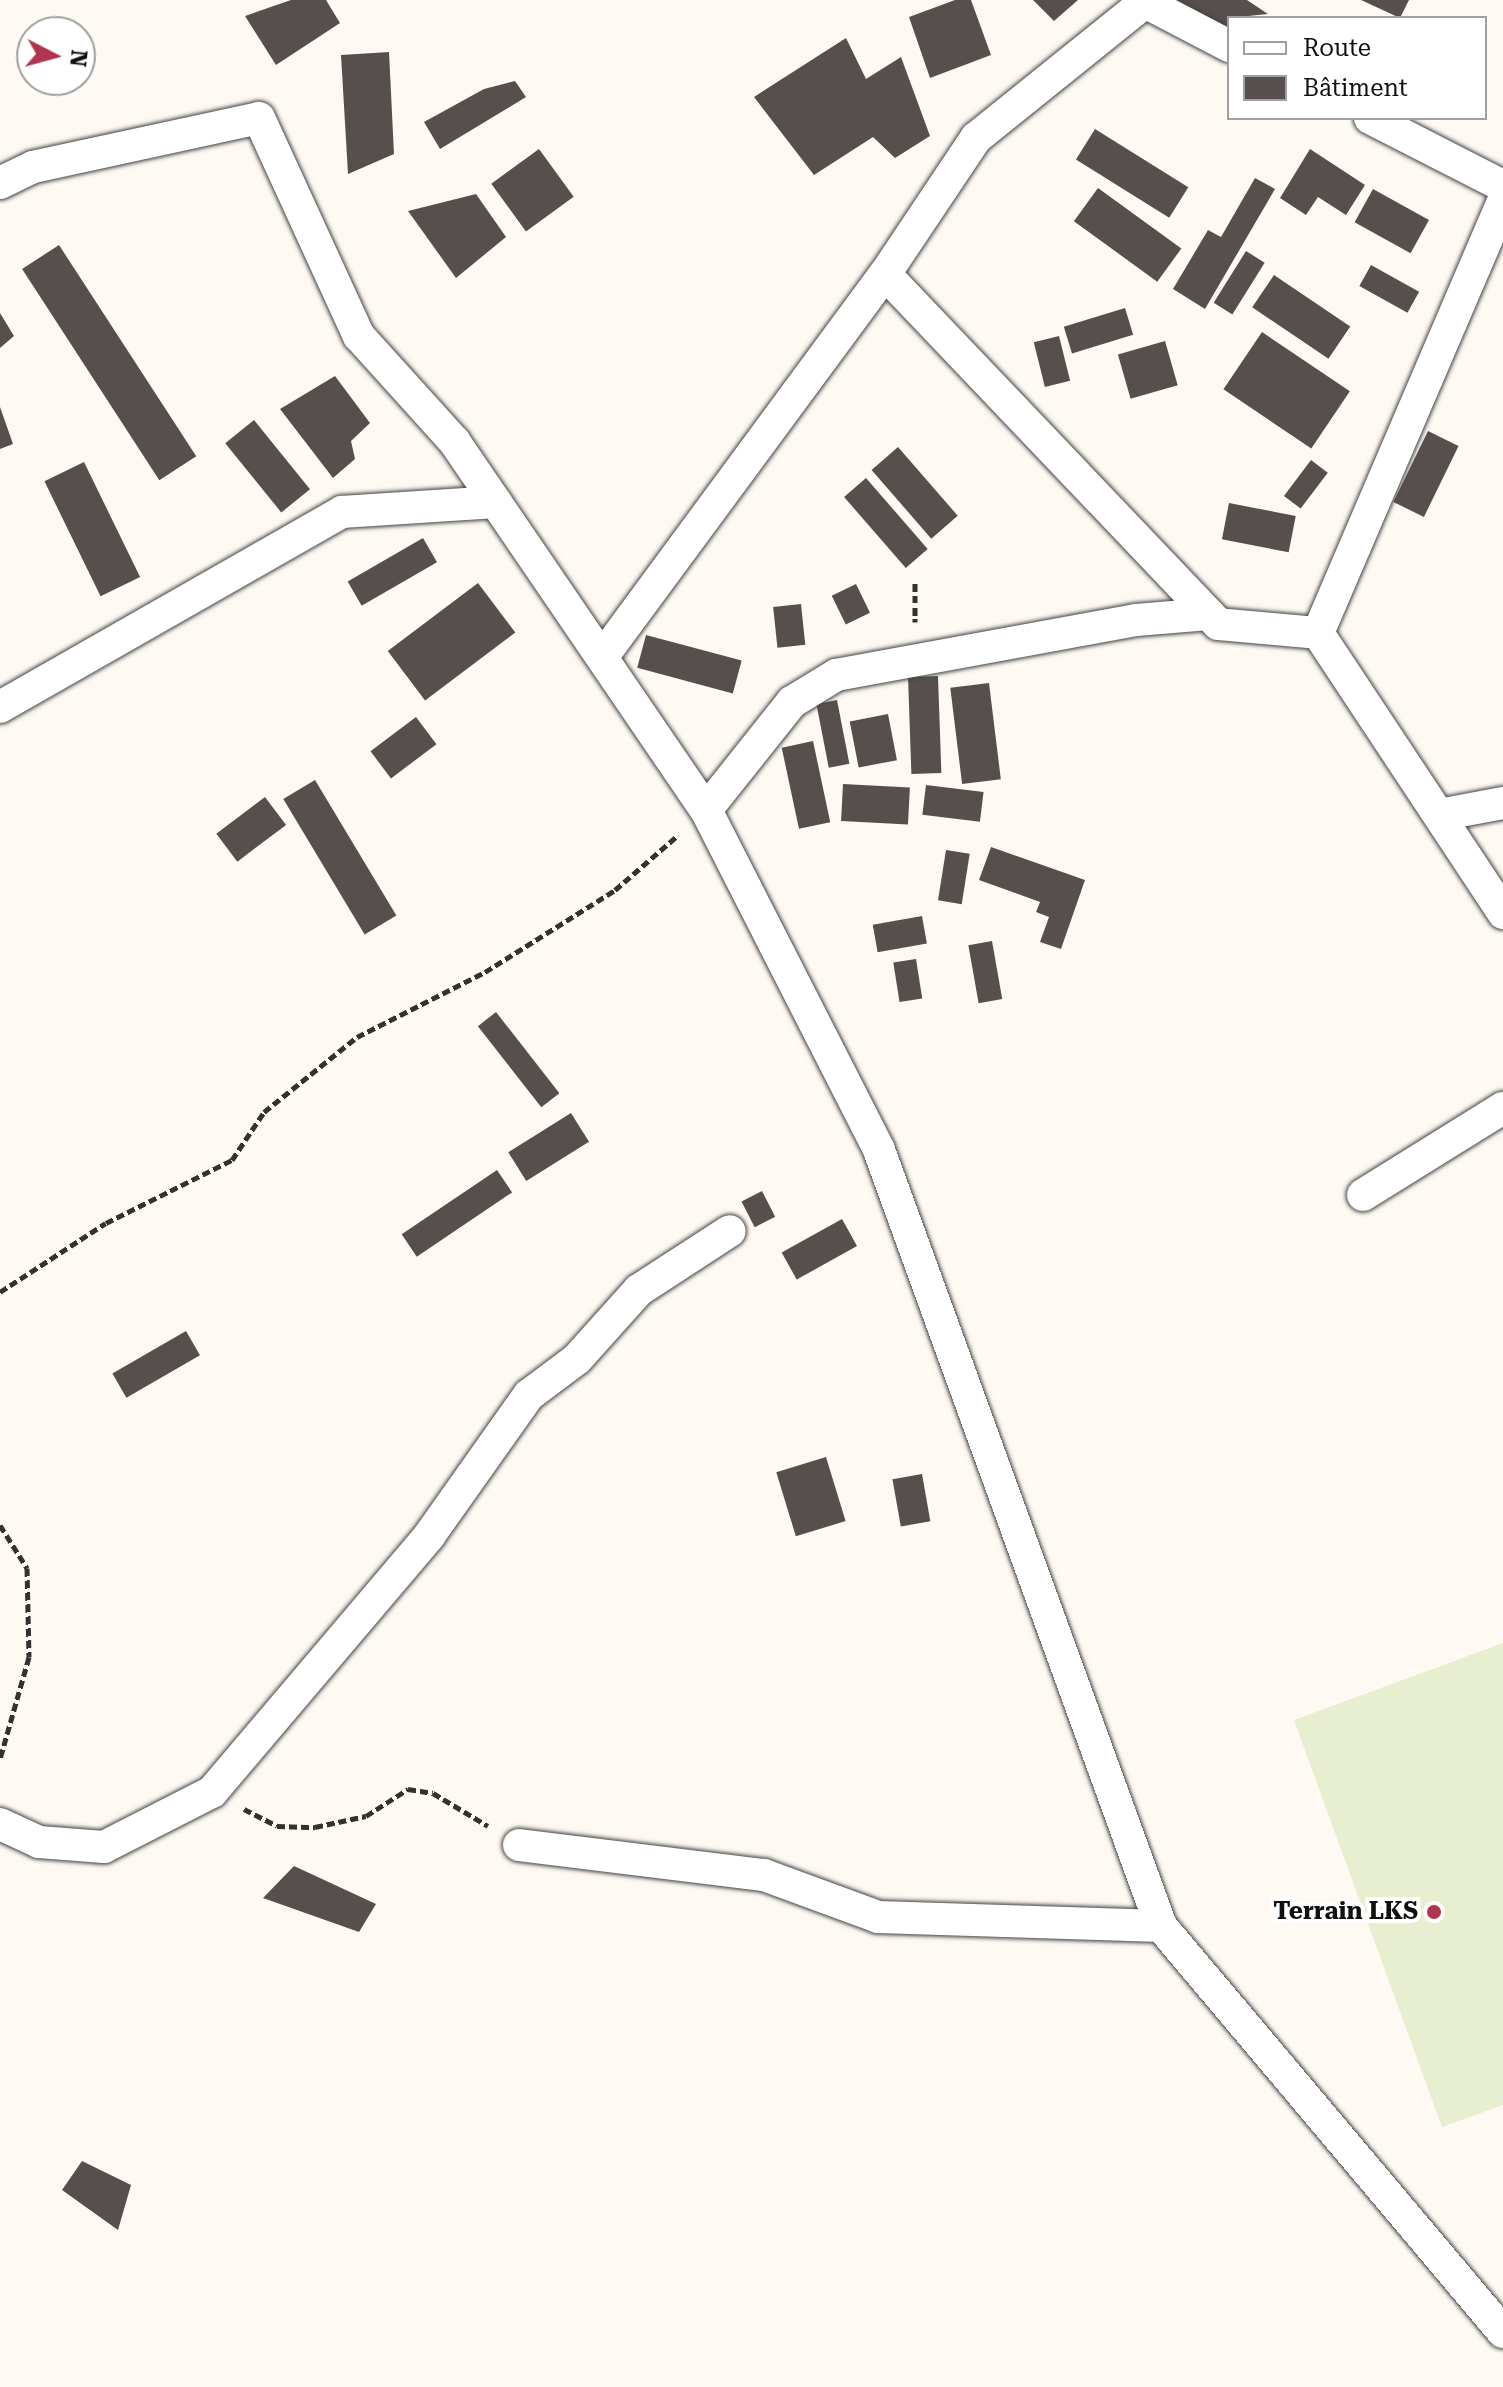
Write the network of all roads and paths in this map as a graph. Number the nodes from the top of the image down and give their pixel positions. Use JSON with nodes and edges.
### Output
{"nodes":[{"id":1,"x":1227,"y":45,"type":"edge"},
{"id":2,"x":1374,"y":120,"type":"edge"},
{"id":3,"x":0,"y":183,"type":"edge"},
{"id":4,"x":1503,"y":186,"type":"edge"},
{"id":5,"x":1503,"y":202,"type":"edge"},
{"id":6,"x":885,"y":274,"type":"junction"},
{"id":7,"x":496,"y":502,"type":"junction"},
{"id":8,"x":1209,"y":614,"type":"junction"},
{"id":9,"x":1318,"y":633,"type":"junction"},
{"id":10,"x":603,"y":656,"type":"junction"},
{"id":11,"x":0,"y":707,"type":"edge"},
{"id":12,"x":1503,"y":803,"type":"edge"},
{"id":13,"x":706,"y":810,"type":"junction"},
{"id":14,"x":1439,"y":815,"type":"junction"},
{"id":15,"x":1503,"y":913,"type":"edge"},
{"id":16,"x":1503,"y":1108,"type":"edge"},
{"id":17,"x":1363,"y":1195,"type":"dead end"},
{"id":18,"x":730,"y":1231,"type":"dead end"},
{"id":19,"x":0,"y":1292,"type":"edge"},
{"id":20,"x":0,"y":1525,"type":"edge"},
{"id":21,"x":0,"y":1759,"type":"edge"},
{"id":22,"x":212,"y":1792,"type":"junction"},
{"id":23,"x":0,"y":1824,"type":"edge"},
{"id":24,"x":519,"y":1845,"type":"joint"},
{"id":25,"x":1161,"y":1926,"type":"junction"},
{"id":26,"x":1503,"y":2332,"type":"edge"}],
"edges":[{"from":1,"to":6,"type":"street"},
{"from":2,"to":4,"type":"street"},
{"from":3,"to":7,"type":"street"},
{"from":5,"to":9,"type":"street"},
{"from":6,"to":8,"type":"street"},
{"from":6,"to":10,"type":"street"},
{"from":7,"to":10,"type":"street"},
{"from":7,"to":11,"type":"street"},
{"from":8,"to":9,"type":"street"},
{"from":8,"to":13,"type":"street"},
{"from":9,"to":14,"type":"street"},
{"from":10,"to":13,"type":"street"},
{"from":12,"to":14,"type":"street"},
{"from":13,"to":19,"type":"path"},
{"from":13,"to":25,"type":"street"},
{"from":14,"to":15,"type":"street"},
{"from":16,"to":17,"type":"street"},
{"from":18,"to":22,"type":"street"},
{"from":20,"to":21,"type":"path"},
{"from":22,"to":23,"type":"street"},
{"from":22,"to":24,"type":"path"},
{"from":24,"to":25,"type":"street"},
{"from":25,"to":26,"type":"street"}]}
